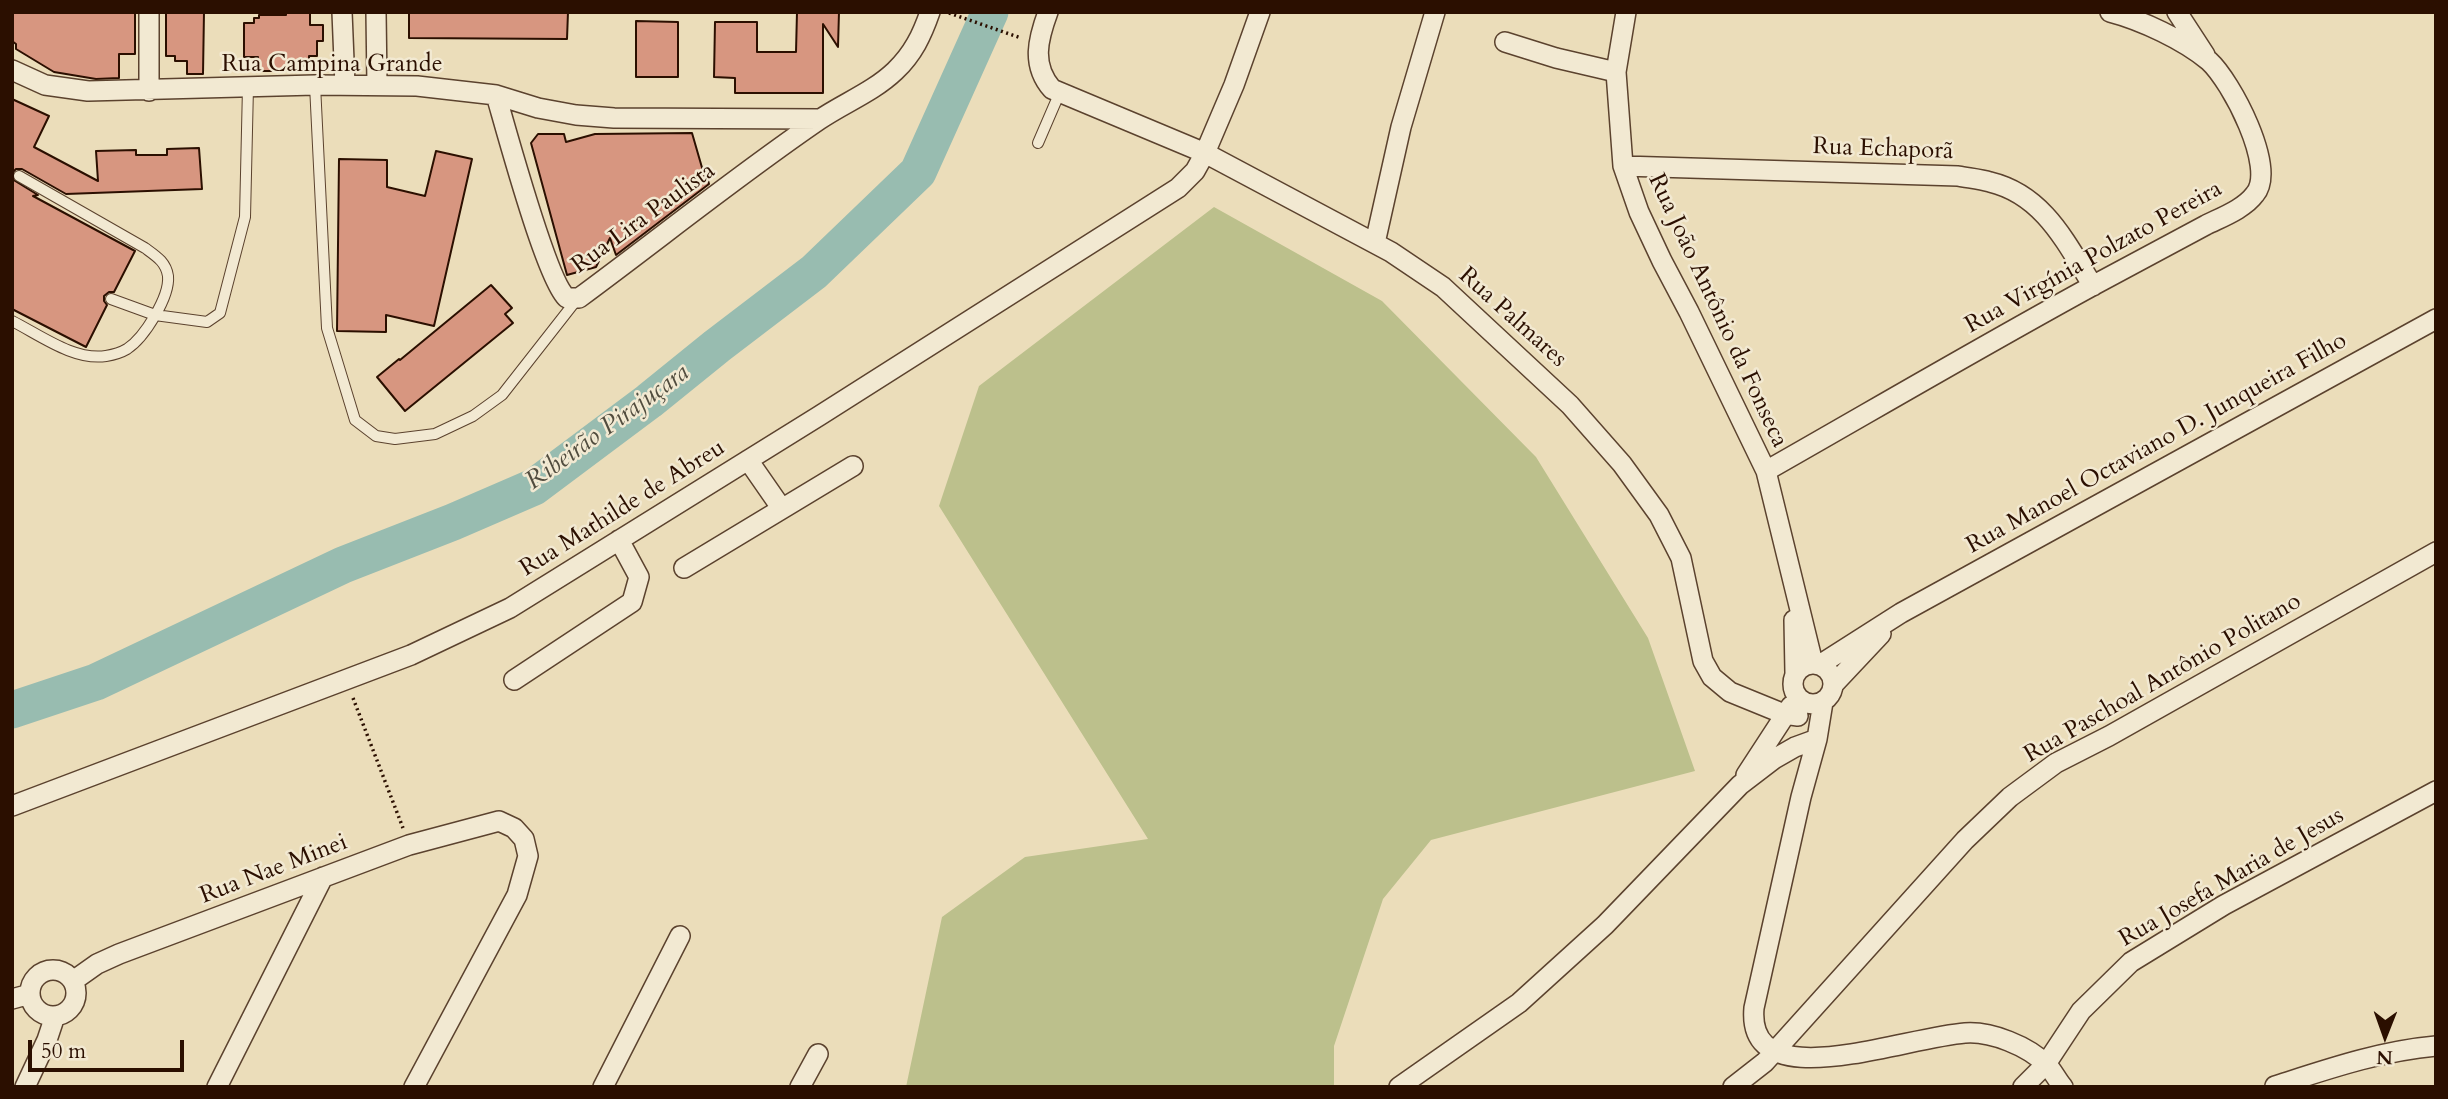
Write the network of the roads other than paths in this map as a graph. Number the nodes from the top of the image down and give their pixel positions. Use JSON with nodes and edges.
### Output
{"nodes":[{"id":1,"x":149,"y":12,"type":"edge"},
{"id":2,"x":342,"y":12,"type":"edge"},
{"id":3,"x":376,"y":12,"type":"edge"},
{"id":4,"x":930,"y":12,"type":"edge"},
{"id":5,"x":1048,"y":12,"type":"edge"},
{"id":6,"x":1260,"y":12,"type":"edge"},
{"id":7,"x":1435,"y":12,"type":"edge"},
{"id":8,"x":1626,"y":12,"type":"edge"},
{"id":9,"x":2110,"y":12,"type":"edge"},
{"id":10,"x":2177,"y":12,"type":"edge"},
{"id":11,"x":1505,"y":43,"type":"dead end"},
{"id":12,"x":2210,"y":62,"type":"junction"},
{"id":13,"x":12,"y":70,"type":"edge"},
{"id":14,"x":1616,"y":72,"type":"junction"},
{"id":15,"x":315,"y":85,"type":"junction"},
{"id":16,"x":345,"y":85,"type":"junction"},
{"id":17,"x":377,"y":85,"type":"junction"},
{"id":18,"x":248,"y":88,"type":"junction"},
{"id":19,"x":149,"y":90,"type":"junction"},
{"id":20,"x":1056,"y":90,"type":"junction"},
{"id":21,"x":496,"y":95,"type":"junction"},
{"id":22,"x":820,"y":119,"type":"junction"},
{"id":23,"x":1038,"y":143,"type":"dead end"},
{"id":24,"x":1205,"y":153,"type":"junction"},
{"id":25,"x":1623,"y":166,"type":"junction"},
{"id":26,"x":19,"y":176,"type":"dead end"},
{"id":27,"x":1375,"y":243,"type":"junction"},
{"id":28,"x":2093,"y":286,"type":"junction"},
{"id":29,"x":579,"y":298,"type":"junction"},
{"id":30,"x":111,"y":299,"type":"dead end"},
{"id":31,"x":155,"y":315,"type":"junction"},
{"id":32,"x":2436,"y":319,"type":"edge"},
{"id":33,"x":12,"y":321,"type":"edge"},
{"id":34,"x":748,"y":460,"type":"junction"},
{"id":35,"x":853,"y":466,"type":"dead end"},
{"id":36,"x":1766,"y":471,"type":"junction"},
{"id":37,"x":782,"y":509,"type":"junction"},
{"id":38,"x":619,"y":540,"type":"junction"},
{"id":39,"x":2436,"y":552,"type":"edge"},
{"id":40,"x":684,"y":568,"type":"dead end"},
{"id":41,"x":1793,"y":587,"type":"junction"},
{"id":42,"x":1901,"y":612,"type":"junction"},
{"id":43,"x":1817,"y":664,"type":"junction"},
{"id":44,"x":1795,"y":673,"type":"junction"},
{"id":45,"x":514,"y":680,"type":"dead end"},
{"id":46,"x":1834,"y":684,"type":"junction"},
{"id":47,"x":1823,"y":702,"type":"junction"},
{"id":48,"x":1796,"y":707,"type":"junction"},
{"id":49,"x":1817,"y":739,"type":"junction"},
{"id":50,"x":1795,"y":747,"type":"junction"},
{"id":51,"x":1740,"y":785,"type":"junction"},
{"id":52,"x":2436,"y":791,"type":"edge"},
{"id":53,"x":1801,"y":797,"type":"junction"},
{"id":54,"x":12,"y":806,"type":"edge"},
{"id":55,"x":323,"y":877,"type":"junction"},
{"id":56,"x":680,"y":936,"type":"dead end"},
{"id":57,"x":73,"y":981,"type":"junction"},
{"id":58,"x":21,"y":997,"type":"edge"},
{"id":59,"x":55,"y":1016,"type":"junction"},
{"id":60,"x":2436,"y":1046,"type":"edge"},
{"id":61,"x":818,"y":1054,"type":"dead end"},
{"id":62,"x":1765,"y":1062,"type":"junction"},
{"id":63,"x":2046,"y":1064,"type":"junction"},
{"id":64,"x":1826,"y":1075,"type":"dead end"},
{"id":65,"x":1786,"y":1076,"type":"dead end"},
{"id":66,"x":2275,"y":1086,"type":"edge"},
{"id":67,"x":25,"y":1087,"type":"edge"},
{"id":68,"x":218,"y":1087,"type":"edge"},
{"id":69,"x":414,"y":1087,"type":"edge"},
{"id":70,"x":603,"y":1087,"type":"edge"},
{"id":71,"x":800,"y":1087,"type":"edge"},
{"id":72,"x":1399,"y":1087,"type":"edge"},
{"id":73,"x":1733,"y":1087,"type":"edge"},
{"id":74,"x":2023,"y":1087,"type":"edge"},
{"id":75,"x":2063,"y":1087,"type":"edge"}],
"edges":[{"from":1,"to":19,"type":"street"},
{"from":2,"to":16,"type":"street"},
{"from":3,"to":17,"type":"street"},
{"from":4,"to":22,"type":"street","name":"Rua Lira Paulista"},
{"from":5,"to":20,"type":"street"},
{"from":6,"to":24,"type":"street","name":"Rua Mathilde de Abreu"},
{"from":7,"to":27,"type":"street"},
{"from":8,"to":14,"type":"street","name":"Rua João Antônio da Fonseca"},
{"from":9,"to":12,"type":"street","name":"Rua Virgínia Polzato Pereira"},
{"from":10,"to":12,"type":"street"},
{"from":11,"to":14,"type":"street"},
{"from":12,"to":28,"type":"street","name":"Rua Virgínia Polzato Pereira"},
{"from":13,"to":19,"type":"street","name":"Rua Campina Grande"},
{"from":14,"to":25,"type":"street","name":"Rua João Antônio da Fonseca"},
{"from":15,"to":16,"type":"street","name":"Rua Campina Grande"},
{"from":15,"to":18,"type":"street","name":"Rua Campina Grande"},
{"from":15,"to":29,"type":"lane"},
{"from":16,"to":17,"type":"street","name":"Rua Campina Grande"},
{"from":17,"to":21,"type":"street","name":"Rua Campina Grande"},
{"from":18,"to":19,"type":"street","name":"Rua Campina Grande"},
{"from":18,"to":31,"type":"lane"},
{"from":20,"to":23,"type":"lane"},
{"from":20,"to":24,"type":"street","name":"Rua Palmares"},
{"from":21,"to":22,"type":"street","name":"Rua Campina Grande"},
{"from":21,"to":29,"type":"street","name":"Rua Lira Paulista"},
{"from":22,"to":29,"type":"street","name":"Rua Lira Paulista"},
{"from":24,"to":27,"type":"street","name":"Rua Palmares"},
{"from":24,"to":34,"type":"street","name":"Rua Mathilde de Abreu"},
{"from":25,"to":28,"type":"street","name":"Rua Echaporã"},
{"from":25,"to":36,"type":"street","name":"Rua João Antônio da Fonseca"},
{"from":26,"to":31,"type":"lane"},
{"from":27,"to":48,"type":"street","name":"Rua Palmares"},
{"from":28,"to":36,"type":"street","name":"Rua Virgínia Polzato Pereira"},
{"from":30,"to":31,"type":"lane"},
{"from":31,"to":33,"type":"lane"},
{"from":32,"to":42,"type":"street","name":"Rua Manoel Octaviano D. Junqueira Filho"},
{"from":34,"to":37,"type":"street"},
{"from":34,"to":38,"type":"street","name":"Rua Mathilde de Abreu"},
{"from":35,"to":37,"type":"street"},
{"from":36,"to":41,"type":"street","name":"Rua João Antônio da Fonseca"},
{"from":37,"to":40,"type":"street"},
{"from":38,"to":45,"type":"street"},
{"from":38,"to":54,"type":"street","name":"Rua Mathilde de Abreu"},
{"from":39,"to":62,"type":"street","name":"Rua Paschoal Antônio Politano"},
{"from":41,"to":43,"type":"street","name":"Rua João Antônio da Fonseca"},
{"from":41,"to":44,"type":"street","name":"Rua João Antônio da Fonseca"},
{"from":42,"to":43,"type":"street","name":"Rua Manoel Octaviano D. Junqueira Filho"},
{"from":42,"to":46,"type":"street","name":"Rua Manoel Octaviano D. Junqueira Filho"},
{"from":43,"to":44,"type":"street"},
{"from":43,"to":46,"type":"street"},
{"from":44,"to":48,"type":"street"},
{"from":46,"to":47,"type":"street"},
{"from":47,"to":48,"type":"street"},
{"from":47,"to":49,"type":"street"},
{"from":48,"to":50,"type":"street"},
{"from":48,"to":51,"type":"street"},
{"from":49,"to":50,"type":"street"},
{"from":49,"to":53,"type":"street"},
{"from":50,"to":51,"type":"street"},
{"from":50,"to":53,"type":"street"},
{"from":51,"to":72,"type":"street"},
{"from":52,"to":63,"type":"street","name":"Rua Josefa Maria de Jesus"},
{"from":53,"to":62,"type":"street"},
{"from":55,"to":57,"type":"street","name":"Rua Nae Minei"},
{"from":55,"to":68,"type":"street"},
{"from":55,"to":69,"type":"street","name":"Rua Nae Minei"},
{"from":56,"to":70,"type":"street"},
{"from":57,"to":58,"type":"street"},
{"from":57,"to":59,"type":"street"},
{"from":58,"to":59,"type":"street"},
{"from":59,"to":67,"type":"street"},
{"from":60,"to":66,"type":"street"},
{"from":61,"to":71,"type":"street"},
{"from":62,"to":65,"type":"street"},
{"from":62,"to":73,"type":"street","name":"Rua Paschoal Antônio Politano"},
{"from":63,"to":64,"type":"street"},
{"from":63,"to":74,"type":"street","name":"Rua Josefa Maria de Jesus"},
{"from":63,"to":75,"type":"street"}]}
